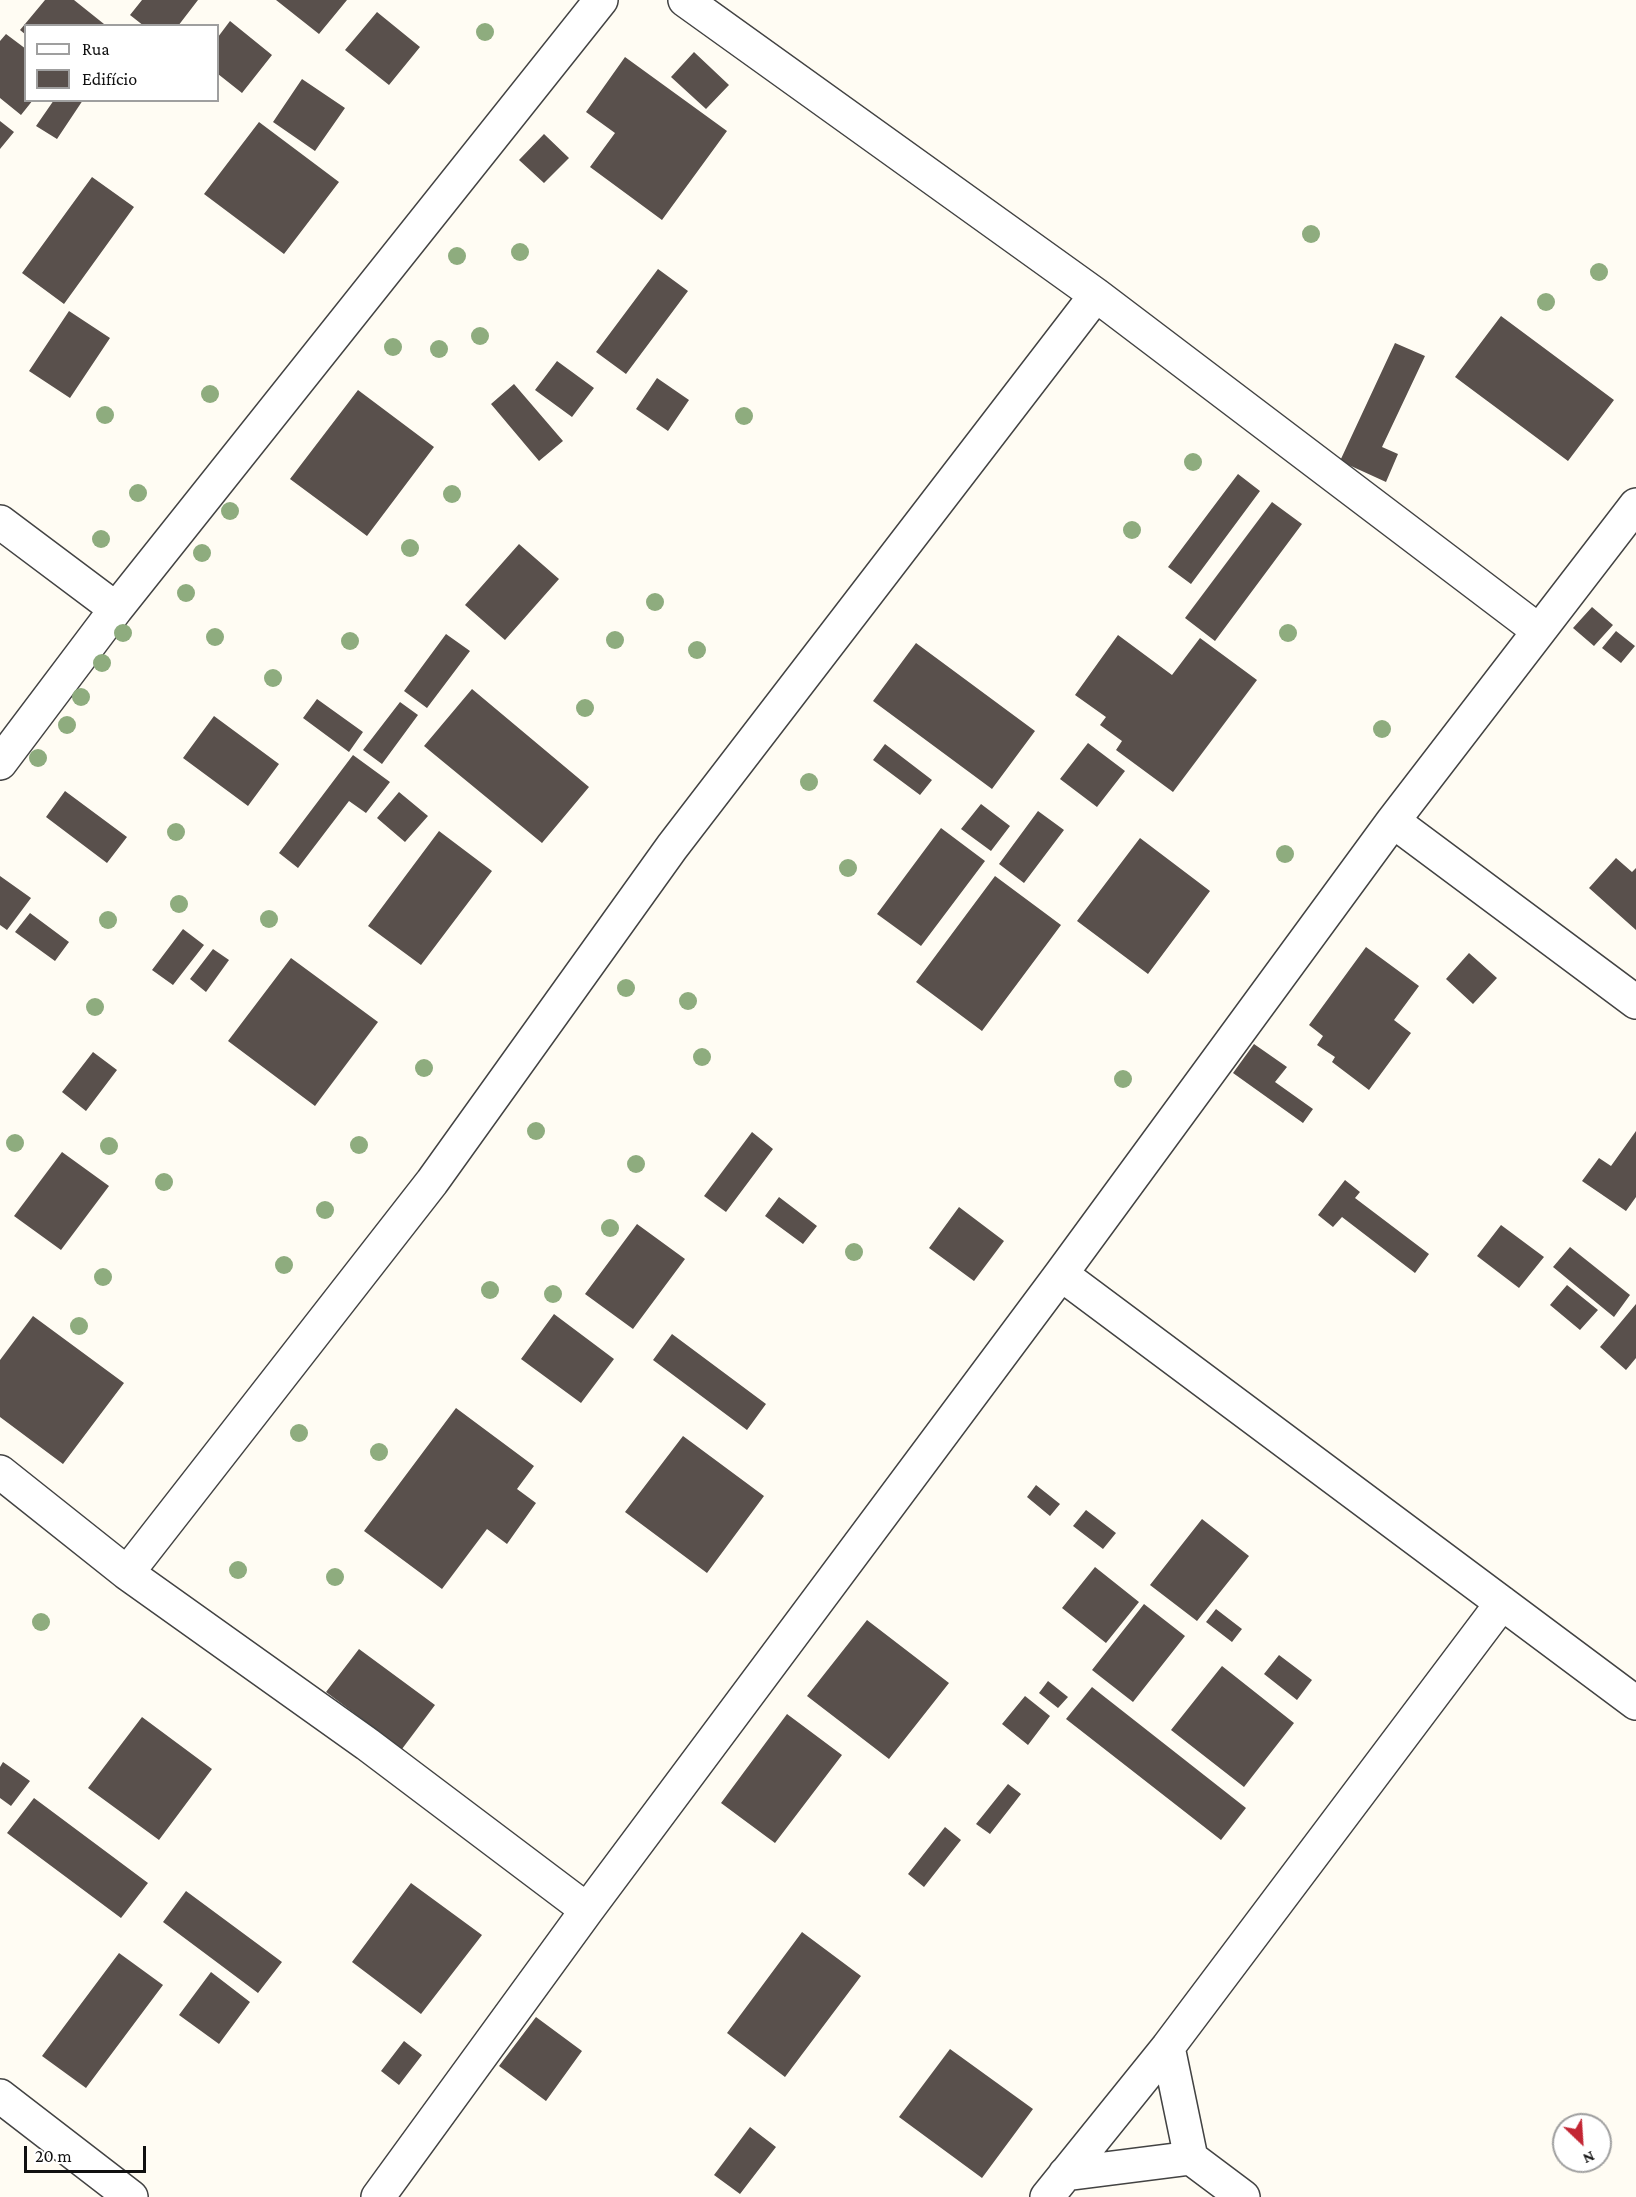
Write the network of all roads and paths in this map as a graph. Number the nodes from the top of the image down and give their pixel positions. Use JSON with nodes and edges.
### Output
{"nodes":[{"id":1,"x":601,"y":0,"type":"edge"},
{"id":2,"x":685,"y":0,"type":"edge"},
{"id":3,"x":1096,"y":295,"type":"junction"},
{"id":4,"x":1636,"y":505,"type":"edge"},
{"id":5,"x":0,"y":522,"type":"edge"},
{"id":6,"x":116,"y":609,"type":"junction"},
{"id":7,"x":1539,"y":631,"type":"junction"},
{"id":8,"x":0,"y":763,"type":"edge"},
{"id":9,"x":1393,"y":821,"type":"junction"},
{"id":10,"x":1636,"y":1002,"type":"edge"},
{"id":11,"x":1061,"y":1274,"type":"junction"},
{"id":12,"x":0,"y":1472,"type":"edge"},
{"id":13,"x":127,"y":1573,"type":"junction"},
{"id":14,"x":1502,"y":1602,"type":"junction"},
{"id":15,"x":1636,"y":1703,"type":"edge"},
{"id":16,"x":587,"y":1910,"type":"junction"},
{"id":17,"x":1168,"y":2047,"type":"junction"},
{"id":18,"x":0,"y":2096,"type":"edge"},
{"id":19,"x":1191,"y":2158,"type":"junction"},
{"id":20,"x":1056,"y":2186,"type":"edge"},
{"id":21,"x":131,"y":2197,"type":"edge"},
{"id":22,"x":378,"y":2197,"type":"edge"},
{"id":23,"x":1243,"y":2197,"type":"edge"}],
"edges":[{"from":1,"to":6,"type":"street"},
{"from":2,"to":3,"type":"street"},
{"from":3,"to":7,"type":"street"},
{"from":3,"to":13,"type":"street"},
{"from":4,"to":7,"type":"street"},
{"from":5,"to":6,"type":"street"},
{"from":6,"to":8,"type":"street"},
{"from":7,"to":9,"type":"street"},
{"from":9,"to":10,"type":"street"},
{"from":9,"to":11,"type":"street"},
{"from":11,"to":14,"type":"street"},
{"from":11,"to":16,"type":"street"},
{"from":12,"to":13,"type":"street"},
{"from":13,"to":16,"type":"street"},
{"from":14,"to":15,"type":"street"},
{"from":14,"to":17,"type":"street"},
{"from":16,"to":22,"type":"street"},
{"from":17,"to":19,"type":"street"},
{"from":17,"to":20,"type":"street"},
{"from":18,"to":21,"type":"street"},
{"from":19,"to":20,"type":"street"},
{"from":19,"to":23,"type":"street"}]}
